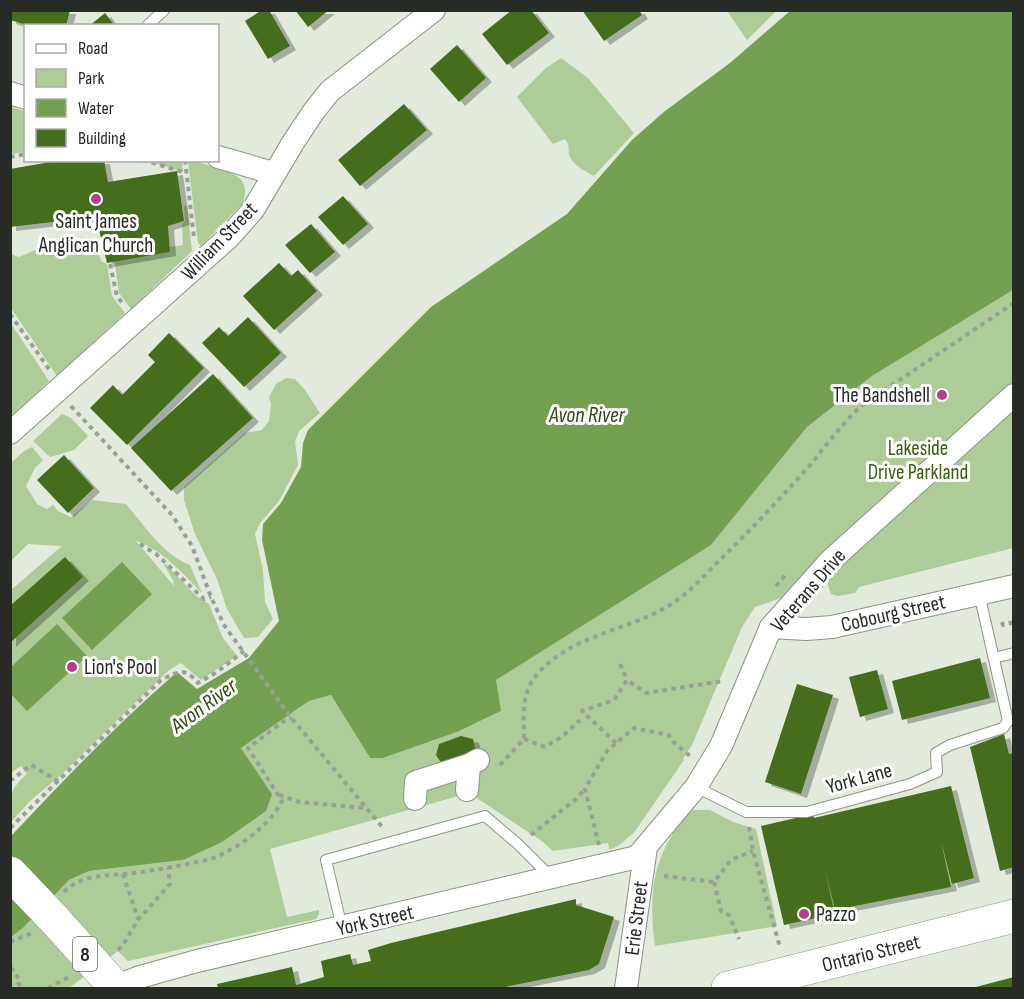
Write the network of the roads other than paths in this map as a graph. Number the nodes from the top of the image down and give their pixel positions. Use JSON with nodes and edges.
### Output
{"nodes":[{"id":1,"x":164,"y":10,"type":"edge"},
{"id":2,"x":434,"y":10,"type":"edge"},
{"id":3,"x":149,"y":24,"type":"edge"},
{"id":4,"x":219,"y":157,"type":"edge"},
{"id":5,"x":273,"y":173,"type":"junction"},
{"id":6,"x":1014,"y":395,"type":"edge"},
{"id":7,"x":10,"y":433,"type":"edge"},
{"id":8,"x":1014,"y":586,"type":"edge"},
{"id":9,"x":979,"y":593,"type":"junction"},
{"id":10,"x":771,"y":627,"type":"junction"},
{"id":11,"x":1014,"y":653,"type":"edge"},
{"id":12,"x":994,"y":658,"type":"junction"},
{"id":13,"x":1011,"y":721,"type":"edge"},
{"id":14,"x":696,"y":787,"type":"junction"},
{"id":15,"x":467,"y":790,"type":"dead end"},
{"id":16,"x":415,"y":799,"type":"dead end"},
{"id":17,"x":641,"y":852,"type":"junction"},
{"id":18,"x":10,"y":873,"type":"edge"},
{"id":19,"x":553,"y":878,"type":"junction"},
{"id":20,"x":1014,"y":916,"type":"edge"},
{"id":21,"x":342,"y":928,"type":"junction"},
{"id":22,"x":114,"y":988,"type":"edge"},
{"id":23,"x":626,"y":988,"type":"edge"},
{"id":24,"x":728,"y":988,"type":"edge"}],
"edges":[{"from":1,"to":3,"type":"lane"},
{"from":2,"to":5,"type":"street","name":"William Street"},
{"from":4,"to":5,"type":"street"},
{"from":5,"to":7,"type":"street","name":"William Street"},
{"from":6,"to":10,"type":"street","name":"Veterans Drive"},
{"from":8,"to":9,"type":"street","name":"Cobourg Street"},
{"from":9,"to":10,"type":"street","name":"Cobourg Street"},
{"from":9,"to":12,"type":"lane"},
{"from":10,"to":14,"type":"street","name":"Veterans Drive"},
{"from":11,"to":12,"type":"lane"},
{"from":12,"to":13,"type":"lane"},
{"from":13,"to":14,"type":"lane","name":"York Lane"},
{"from":14,"to":17,"type":"street","name":"Veterans Drive"},
{"from":15,"to":16,"type":"street"},
{"from":17,"to":19,"type":"street","name":"York Street"},
{"from":17,"to":23,"type":"street","name":"Erie Street"},
{"from":18,"to":22,"type":"main road","number":"8","bridge":true},
{"from":19,"to":21,"type":"street","name":"York Street"},
{"from":19,"to":21,"type":"lane"},
{"from":20,"to":24,"type":"main road","name":"Ontario Street"},
{"from":21,"to":22,"type":"street","name":"York Street"}]}
